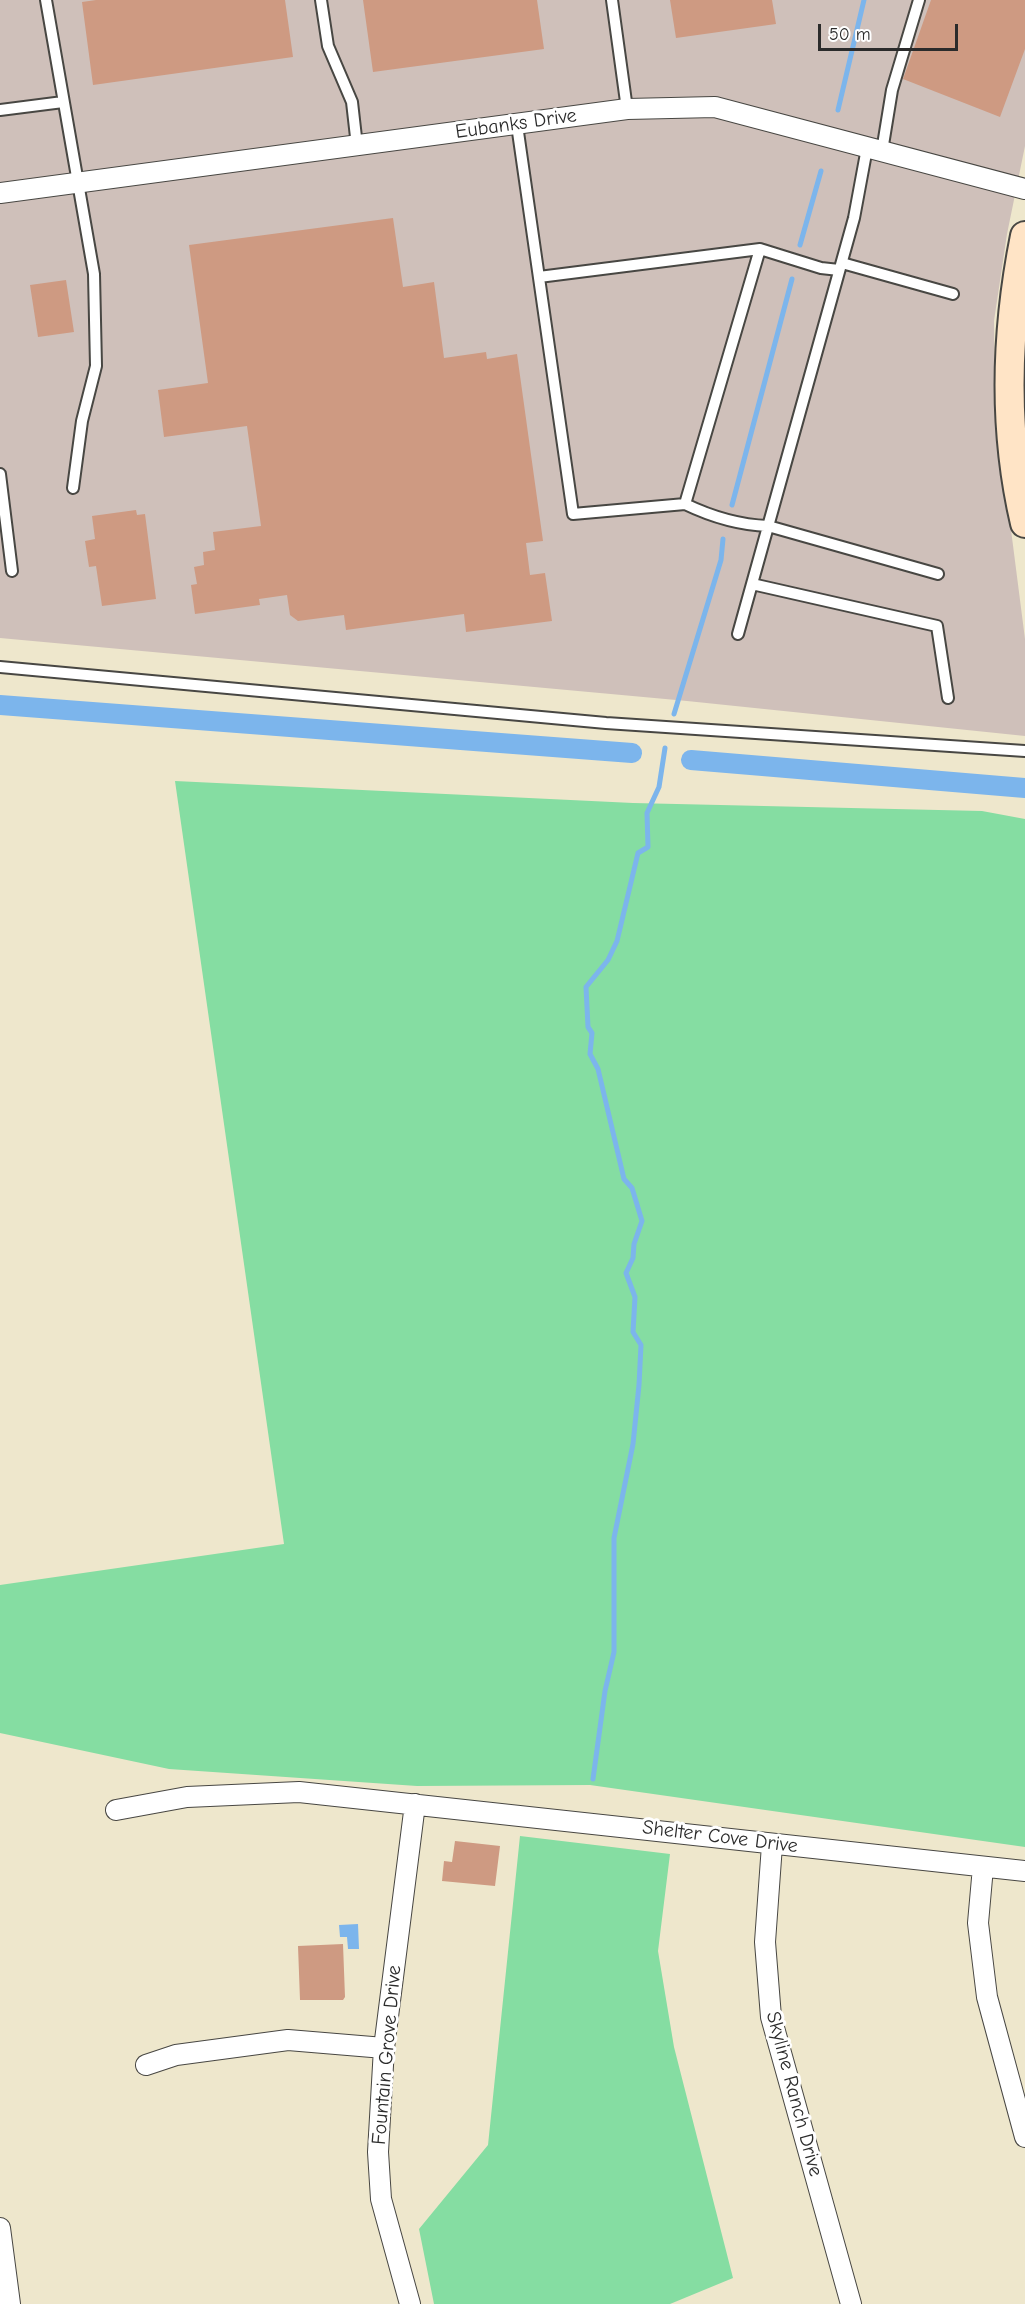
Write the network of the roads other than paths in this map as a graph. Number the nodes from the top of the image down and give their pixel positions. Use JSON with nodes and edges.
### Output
{"nodes":[{"id":1,"x":46,"y":0,"type":"edge"},
{"id":2,"x":321,"y":0,"type":"edge"},
{"id":3,"x":612,"y":0,"type":"edge"},
{"id":4,"x":919,"y":0,"type":"edge"},
{"id":5,"x":63,"y":102,"type":"junction"},
{"id":6,"x":627,"y":109,"type":"junction"},
{"id":7,"x":0,"y":110,"type":"edge"},
{"id":8,"x":517,"y":124,"type":"junction"},
{"id":9,"x":357,"y":146,"type":"junction"},
{"id":10,"x":874,"y":150,"type":"junction"},
{"id":11,"x":78,"y":184,"type":"junction"},
{"id":12,"x":1025,"y":189,"type":"edge"},
{"id":13,"x":0,"y":193,"type":"edge"},
{"id":14,"x":1025,"y":236,"type":"edge"},
{"id":15,"x":760,"y":249,"type":"junction"},
{"id":16,"x":841,"y":267,"type":"junction"},
{"id":17,"x":539,"y":278,"type":"junction"},
{"id":18,"x":953,"y":294,"type":"dead end"},
{"id":19,"x":0,"y":474,"type":"edge"},
{"id":20,"x":73,"y":488,"type":"dead end"},
{"id":21,"x":685,"y":504,"type":"junction"},
{"id":22,"x":1025,"y":523,"type":"edge"},
{"id":23,"x":768,"y":526,"type":"junction"},
{"id":24,"x":12,"y":571,"type":"dead end"},
{"id":25,"x":938,"y":574,"type":"dead end"},
{"id":26,"x":752,"y":584,"type":"junction"},
{"id":27,"x":738,"y":634,"type":"dead end"},
{"id":28,"x":0,"y":667,"type":"edge"},
{"id":29,"x":948,"y":698,"type":"dead end"},
{"id":30,"x":1025,"y":751,"type":"edge"},
{"id":31,"x":414,"y":1804,"type":"junction"},
{"id":32,"x":116,"y":1810,"type":"dead end"},
{"id":33,"x":772,"y":1845,"type":"junction"},
{"id":34,"x":982,"y":1868,"type":"junction"},
{"id":35,"x":1025,"y":1871,"type":"edge"},
{"id":36,"x":384,"y":2048,"type":"junction"},
{"id":37,"x":146,"y":2065,"type":"dead end"},
{"id":38,"x":1025,"y":2137,"type":"edge"},
{"id":39,"x":0,"y":2228,"type":"edge"},
{"id":40,"x":10,"y":2304,"type":"edge"},
{"id":41,"x":410,"y":2304,"type":"edge"},
{"id":42,"x":851,"y":2304,"type":"edge"}],
"edges":[{"from":1,"to":5,"type":"lane"},
{"from":2,"to":9,"type":"lane"},
{"from":3,"to":6,"type":"lane"},
{"from":4,"to":10,"type":"lane"},
{"from":5,"to":7,"type":"lane"},
{"from":5,"to":11,"type":"lane"},
{"from":6,"to":8,"type":"street","name":"Eubanks Drive"},
{"from":6,"to":10,"type":"street","name":"Eubanks Drive"},
{"from":8,"to":9,"type":"street","name":"Eubanks Drive"},
{"from":8,"to":17,"type":"lane"},
{"from":9,"to":11,"type":"street","name":"Eubanks Drive"},
{"from":10,"to":12,"type":"street","name":"Eubanks Drive"},
{"from":10,"to":16,"type":"lane"},
{"from":11,"to":13,"type":"street","name":"Eubanks Drive"},
{"from":11,"to":20,"type":"lane"},
{"from":14,"to":22,"type":"street"},
{"from":15,"to":16,"type":"lane"},
{"from":15,"to":17,"type":"lane"},
{"from":15,"to":21,"type":"lane"},
{"from":16,"to":18,"type":"lane"},
{"from":16,"to":23,"type":"lane"},
{"from":17,"to":21,"type":"lane"},
{"from":19,"to":24,"type":"lane"},
{"from":21,"to":23,"type":"lane"},
{"from":23,"to":25,"type":"lane"},
{"from":23,"to":26,"type":"lane"},
{"from":26,"to":27,"type":"lane"},
{"from":26,"to":29,"type":"lane"},
{"from":28,"to":30,"type":"lane"},
{"from":31,"to":32,"type":"street","name":"Shelter Cove Drive"},
{"from":31,"to":33,"type":"street","name":"Shelter Cove Drive"},
{"from":31,"to":36,"type":"street","name":"Fountain Grove Drive"},
{"from":33,"to":34,"type":"street","name":"Shelter Cove Drive"},
{"from":33,"to":42,"type":"street","name":"Skyline Ranch Drive"},
{"from":34,"to":35,"type":"street","name":"Shelter Cove Drive"},
{"from":34,"to":38,"type":"street"},
{"from":36,"to":37,"type":"street"},
{"from":36,"to":41,"type":"street","name":"Fountain Grove Drive"},
{"from":39,"to":40,"type":"street"}]}
